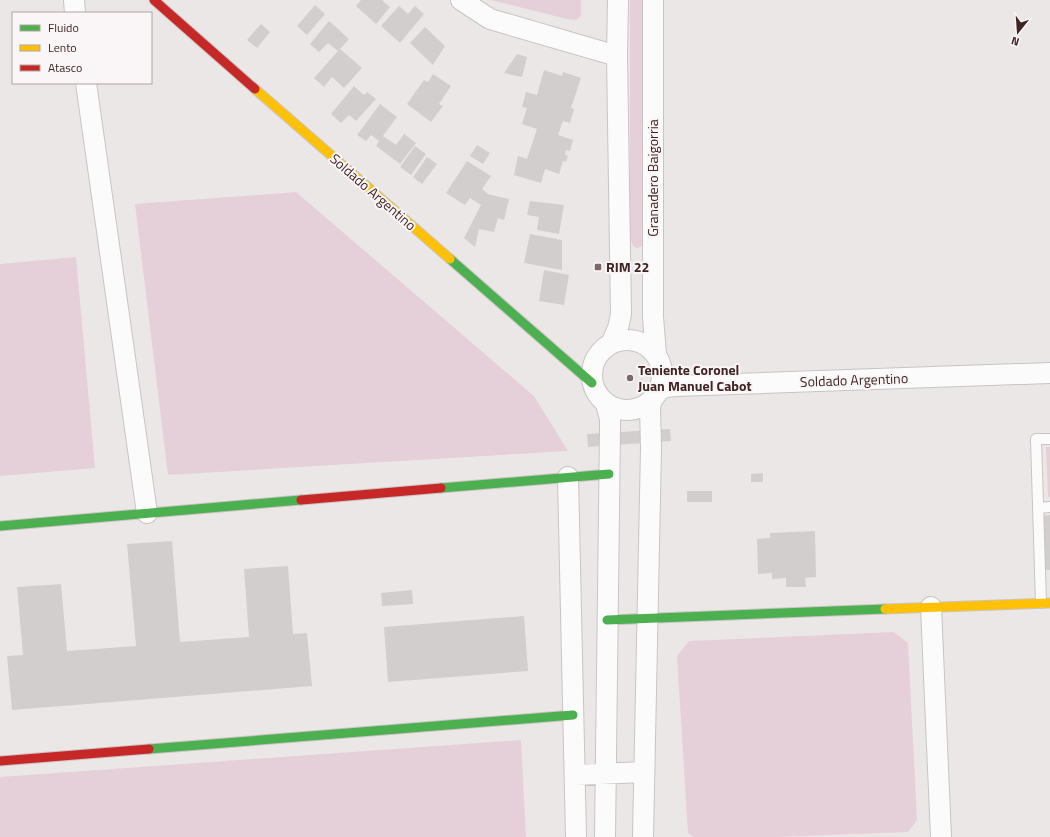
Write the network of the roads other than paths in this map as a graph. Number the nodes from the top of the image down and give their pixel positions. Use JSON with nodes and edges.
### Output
{"nodes":[{"id":1,"x":74,"y":0,"type":"edge"},
{"id":2,"x":154,"y":0,"type":"edge"},
{"id":3,"x":461,"y":0,"type":"edge"},
{"id":4,"x":618,"y":0,"type":"edge"},
{"id":5,"x":653,"y":0,"type":"edge"},
{"id":6,"x":76,"y":12,"type":"edge"},
{"id":7,"x":617,"y":56,"type":"junction"},
{"id":8,"x":86,"y":84,"type":"edge"},
{"id":9,"x":612,"y":342,"type":"junction"},
{"id":10,"x":656,"y":355,"type":"junction"},
{"id":11,"x":1050,"y":373,"type":"edge"},
{"id":12,"x":592,"y":383,"type":"junction"},
{"id":13,"x":656,"y":395,"type":"junction"},
{"id":14,"x":606,"y":404,"type":"junction"},
{"id":15,"x":1050,"y":439,"type":"edge"},
{"id":16,"x":610,"y":474,"type":"junction"},
{"id":17,"x":568,"y":477,"type":"junction"},
{"id":18,"x":1050,"y":507,"type":"edge"},
{"id":19,"x":1038,"y":508,"type":"junction"},
{"id":20,"x":147,"y":513,"type":"junction"},
{"id":21,"x":0,"y":526,"type":"edge"},
{"id":22,"x":1045,"y":603,"type":"edge"},
{"id":23,"x":931,"y":607,"type":"junction"},
{"id":24,"x":648,"y":618,"type":"junction"},
{"id":25,"x":607,"y":620,"type":"junction"},
{"id":26,"x":573,"y":715,"type":"junction"},
{"id":27,"x":0,"y":761,"type":"edge"},
{"id":28,"x":644,"y":772,"type":"junction"},
{"id":29,"x":606,"y":774,"type":"junction"},
{"id":30,"x":575,"y":775,"type":"junction"},
{"id":31,"x":576,"y":837,"type":"edge"},
{"id":32,"x":605,"y":837,"type":"edge"},
{"id":33,"x":643,"y":837,"type":"edge"},
{"id":34,"x":941,"y":837,"type":"edge"}],
"edges":[{"from":1,"to":6,"type":"street"},
{"from":2,"to":12,"type":"street","name":"Soldado Argentino"},
{"from":3,"to":7,"type":"street"},
{"from":4,"to":7,"type":"street"},
{"from":5,"to":10,"type":"street","name":"Granadero Baigorria"},
{"from":7,"to":9,"type":"street"},
{"from":8,"to":20,"type":"street"},
{"from":9,"to":10,"type":"street"},
{"from":9,"to":12,"type":"street"},
{"from":10,"to":13,"type":"street","name":"Granadero Baigorria"},
{"from":11,"to":13,"type":"street","name":"Soldado Argentino"},
{"from":12,"to":14,"type":"street"},
{"from":13,"to":14,"type":"street"},
{"from":13,"to":24,"type":"street","name":"Granadero Baigorria"},
{"from":14,"to":16,"type":"street"},
{"from":15,"to":19,"type":"lane"},
{"from":16,"to":17,"type":"street"},
{"from":16,"to":25,"type":"street"},
{"from":17,"to":20,"type":"street"},
{"from":17,"to":26,"type":"street"},
{"from":18,"to":19,"type":"lane"},
{"from":19,"to":22,"type":"lane"},
{"from":20,"to":21,"type":"street"},
{"from":22,"to":23,"type":"street"},
{"from":23,"to":24,"type":"street"},
{"from":23,"to":34,"type":"street"},
{"from":24,"to":25,"type":"street"},
{"from":24,"to":28,"type":"street","name":"Granadero Baigorria"},
{"from":25,"to":29,"type":"street"},
{"from":26,"to":27,"type":"street"},
{"from":26,"to":30,"type":"street"},
{"from":28,"to":29,"type":"street"},
{"from":28,"to":33,"type":"street","name":"Granadero Baigorria"},
{"from":29,"to":30,"type":"street"},
{"from":29,"to":32,"type":"street"},
{"from":30,"to":31,"type":"street"}]}
